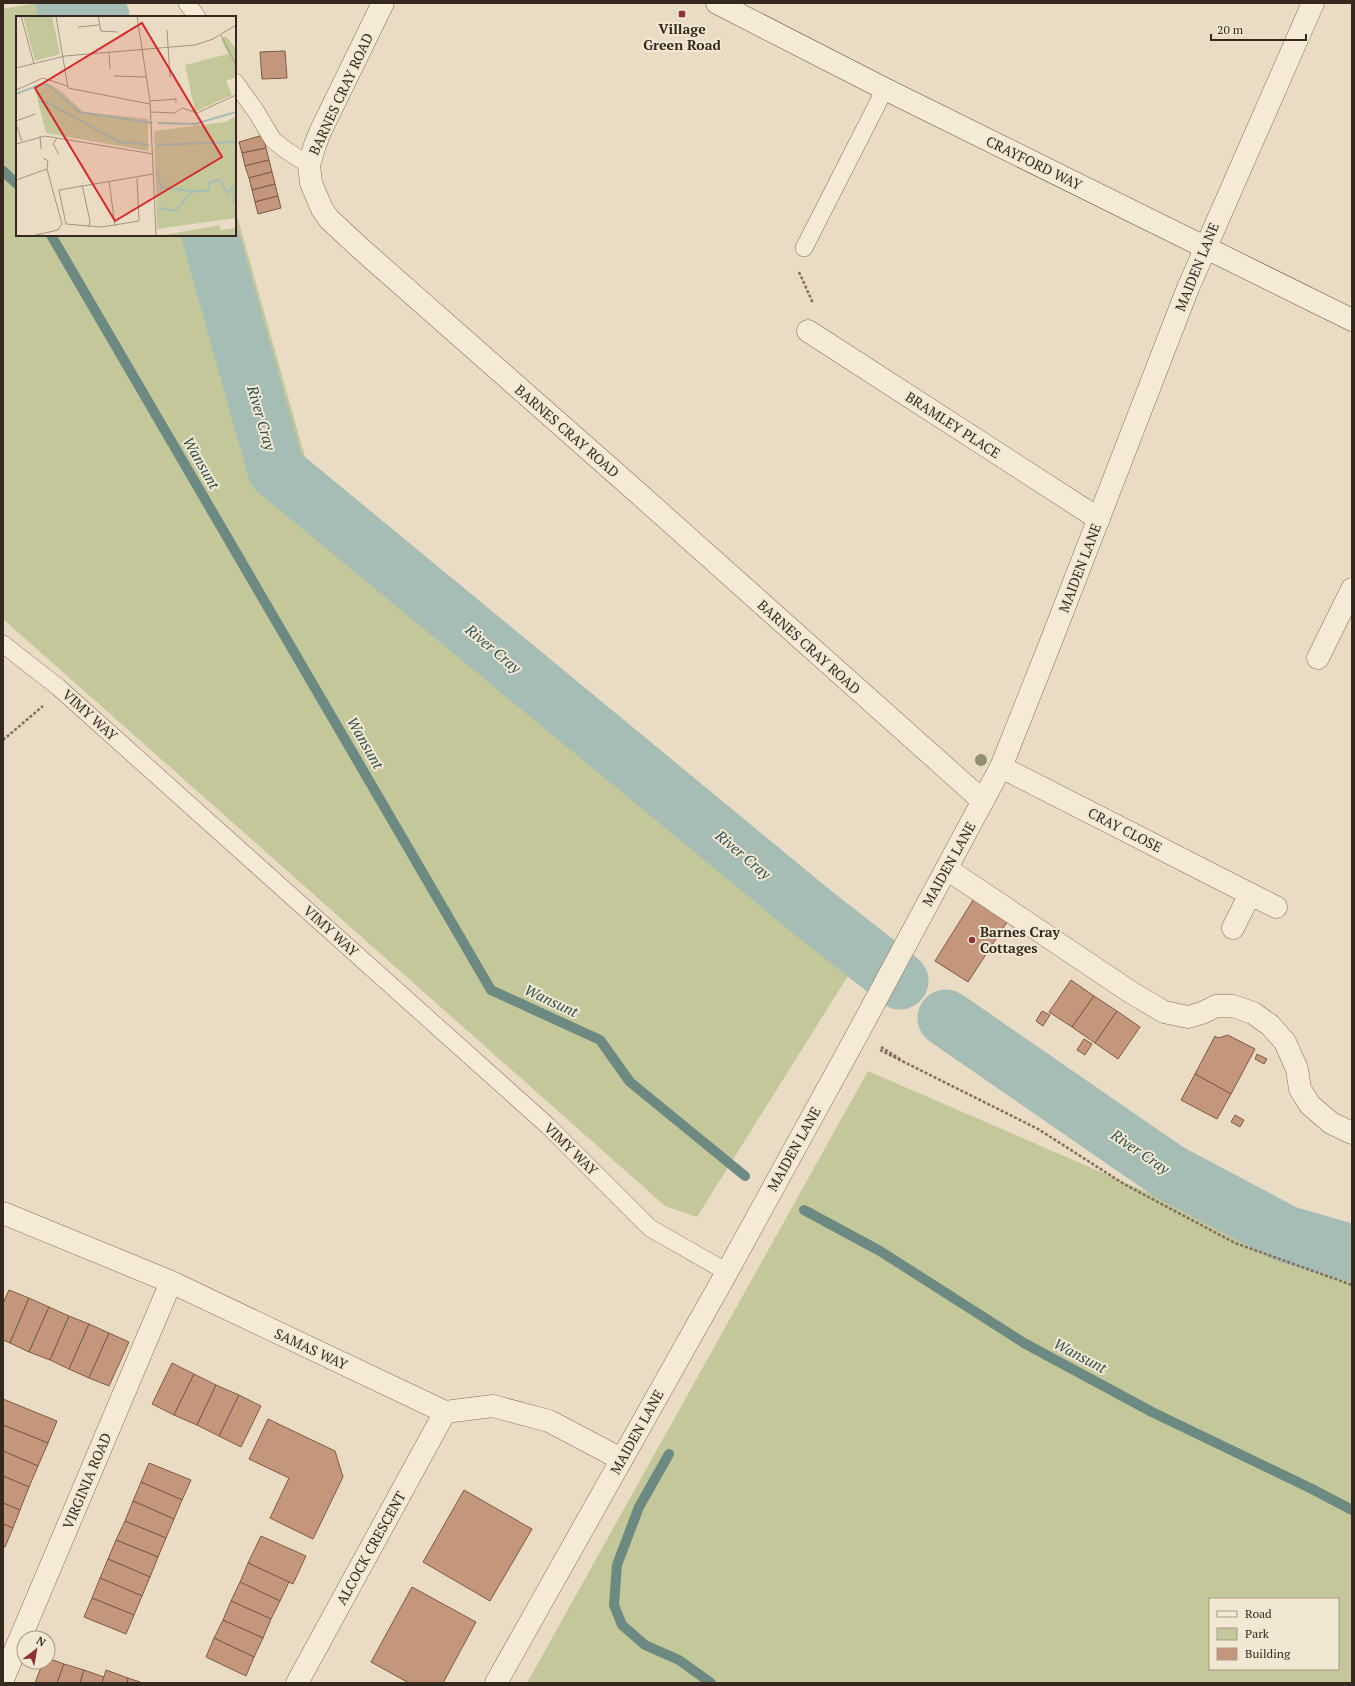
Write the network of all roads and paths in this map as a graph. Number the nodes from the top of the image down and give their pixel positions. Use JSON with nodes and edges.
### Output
{"nodes":[{"id":1,"x":187,"y":3,"type":"edge"},
{"id":2,"x":383,"y":3,"type":"edge"},
{"id":3,"x":717,"y":3,"type":"edge"},
{"id":4,"x":1313,"y":3,"type":"edge"},
{"id":5,"x":196,"y":16,"type":"edge"},
{"id":6,"x":236,"y":83,"type":"edge"},
{"id":7,"x":885,"y":89,"type":"junction"},
{"id":8,"x":309,"y":165,"type":"junction"},
{"id":9,"x":804,"y":248,"type":"joint"},
{"id":10,"x":1204,"y":248,"type":"junction"},
{"id":11,"x":1352,"y":320,"type":"edge"},
{"id":12,"x":808,"y":331,"type":"joint"},
{"id":13,"x":1099,"y":519,"type":"junction"},
{"id":14,"x":1352,"y":589,"type":"edge"},
{"id":15,"x":3,"y":644,"type":"edge"},
{"id":16,"x":1318,"y":658,"type":"dead end"},
{"id":17,"x":1000,"y":767,"type":"junction"},
{"id":18,"x":983,"y":801,"type":"junction"},
{"id":19,"x":947,"y":869,"type":"junction"},
{"id":20,"x":1250,"y":894,"type":"junction"},
{"id":21,"x":1276,"y":907,"type":"dead end"},
{"id":22,"x":1233,"y":928,"type":"dead end"},
{"id":23,"x":878,"y":1045,"type":"dead end"},
{"id":24,"x":1352,"y":1133,"type":"edge"},
{"id":25,"x":3,"y":1213,"type":"edge"},
{"id":26,"x":727,"y":1272,"type":"junction"},
{"id":27,"x":171,"y":1282,"type":"junction"},
{"id":28,"x":1352,"y":1285,"type":"edge"},
{"id":29,"x":445,"y":1412,"type":"junction"},
{"id":30,"x":621,"y":1460,"type":"junction"},
{"id":31,"x":3,"y":1679,"type":"edge"},
{"id":32,"x":297,"y":1683,"type":"edge"},
{"id":33,"x":496,"y":1683,"type":"edge"}],
"edges":[{"from":1,"to":5,"type":"lane"},
{"from":2,"to":8,"type":"street","name":"BARNES CRAY ROAD"},
{"from":3,"to":7,"type":"street","name":"CRAYFORD WAY"},
{"from":4,"to":10,"type":"street","name":"MAIDEN LANE"},
{"from":6,"to":8,"type":"lane"},
{"from":7,"to":9,"type":"lane"},
{"from":7,"to":10,"type":"street","name":"CRAYFORD WAY"},
{"from":8,"to":18,"type":"street","name":"BARNES CRAY ROAD"},
{"from":9,"to":12,"type":"path"},
{"from":10,"to":11,"type":"street","name":"CRAYFORD WAY"},
{"from":10,"to":13,"type":"street","name":"MAIDEN LANE"},
{"from":12,"to":13,"type":"street","name":"BRAMLEY PLACE"},
{"from":13,"to":17,"type":"street","name":"MAIDEN LANE"},
{"from":14,"to":16,"type":"street"},
{"from":15,"to":26,"type":"lane","name":"VIMY WAY"},
{"from":17,"to":18,"type":"street","name":"MAIDEN LANE"},
{"from":17,"to":20,"type":"street","name":"CRAY CLOSE"},
{"from":18,"to":19,"type":"street","name":"MAIDEN LANE"},
{"from":19,"to":24,"type":"street"},
{"from":19,"to":26,"type":"street","name":"MAIDEN LANE"},
{"from":20,"to":21,"type":"street","name":"CRAY CLOSE"},
{"from":20,"to":22,"type":"street"},
{"from":23,"to":28,"type":"path"},
{"from":25,"to":27,"type":"street","name":"SAMAS WAY"},
{"from":26,"to":30,"type":"street","name":"MAIDEN LANE"},
{"from":27,"to":29,"type":"street","name":"SAMAS WAY"},
{"from":27,"to":31,"type":"street","name":"VIRGINIA ROAD"},
{"from":29,"to":30,"type":"street"},
{"from":29,"to":32,"type":"street","name":"ALCOCK CRESCENT"},
{"from":30,"to":33,"type":"street","name":"MAIDEN LANE"}]}
